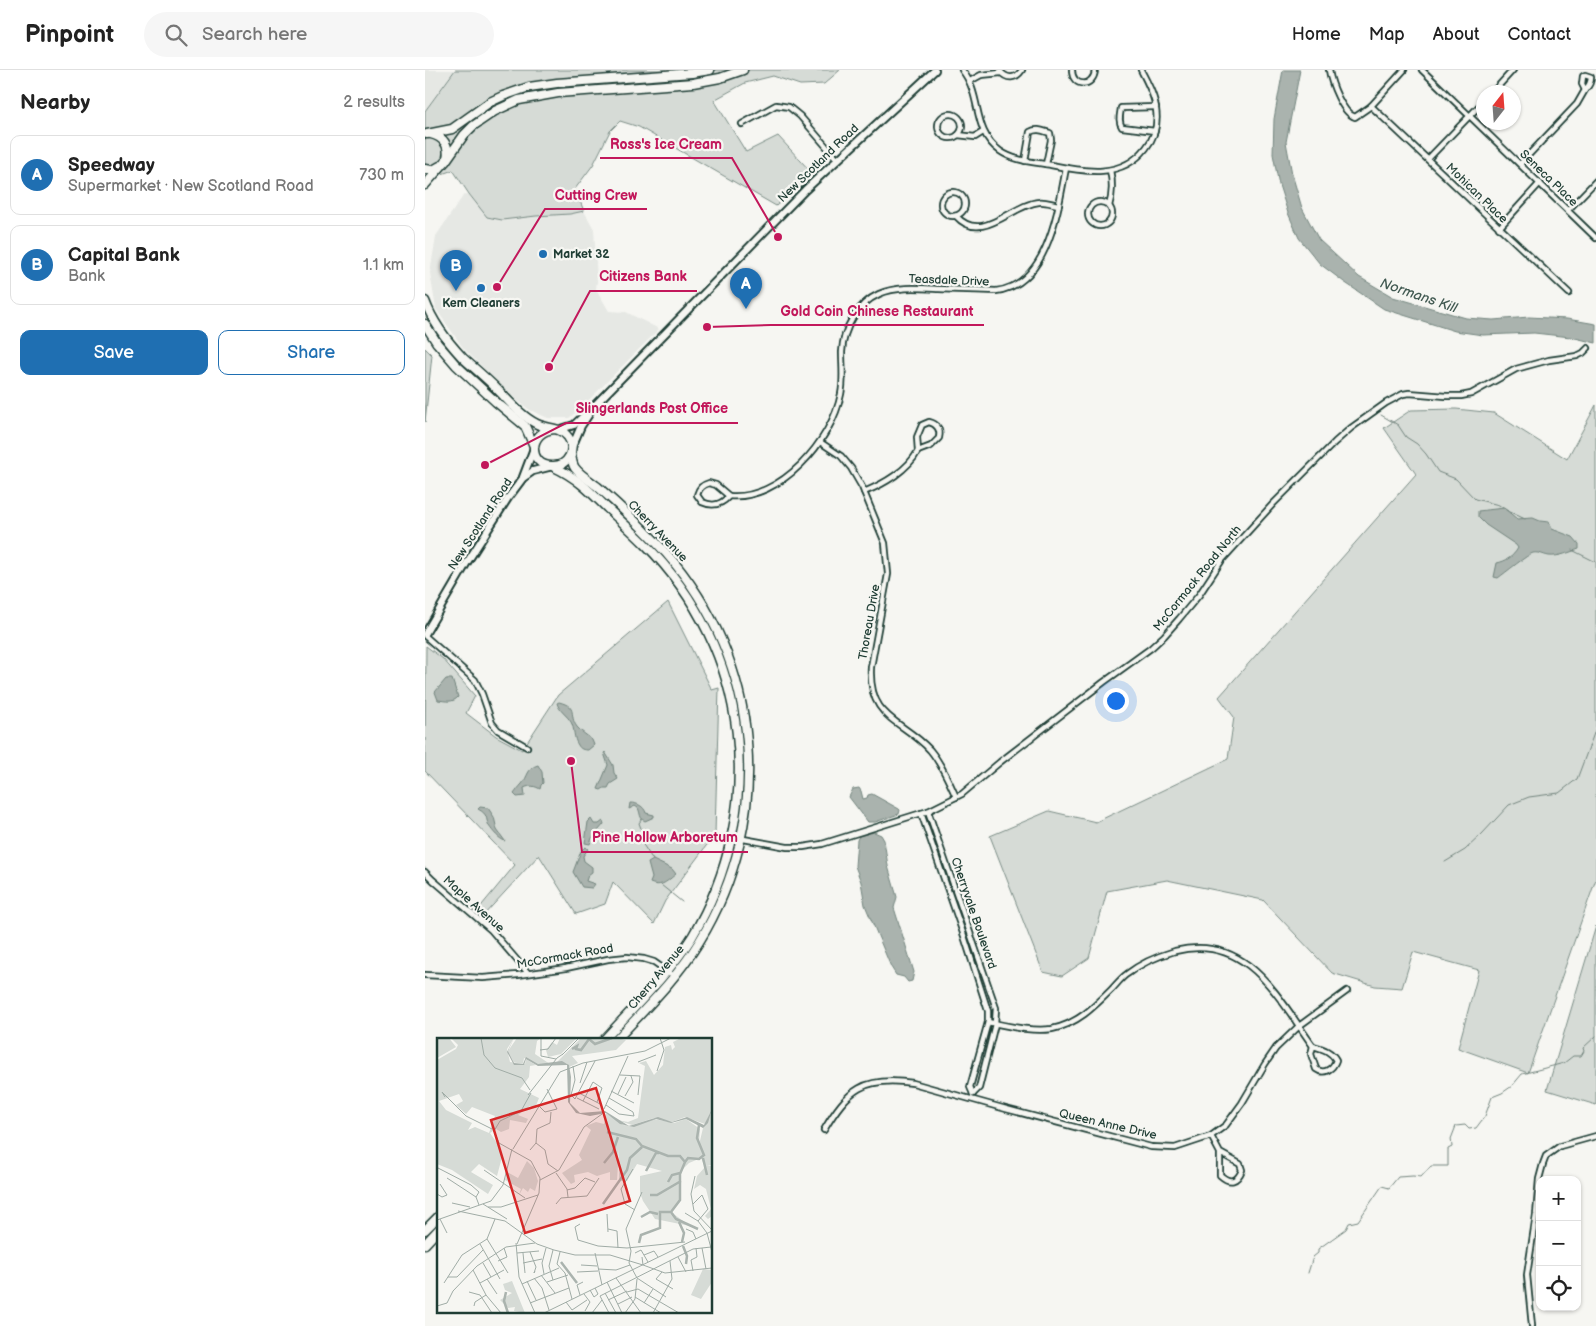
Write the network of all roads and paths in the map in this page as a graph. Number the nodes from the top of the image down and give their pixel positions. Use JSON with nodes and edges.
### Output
{"nodes":[{"id":1,"x":710,"y":70,"type":"edge"},
{"id":2,"x":743,"y":70,"type":"edge"},
{"id":3,"x":935,"y":70,"type":"edge"},
{"id":4,"x":963,"y":70,"type":"edge"},
{"id":5,"x":1022,"y":70,"type":"edge"},
{"id":6,"x":1072,"y":70,"type":"edge"},
{"id":7,"x":1095,"y":70,"type":"edge"},
{"id":8,"x":1141,"y":70,"type":"edge"},
{"id":9,"x":1329,"y":70,"type":"edge"},
{"id":10,"x":1404,"y":70,"type":"edge"},
{"id":11,"x":1422,"y":70,"type":"edge"},
{"id":12,"x":1513,"y":70,"type":"edge"},
{"id":13,"x":1000,"y":71,"type":"edge"},
{"id":14,"x":970,"y":81,"type":"junction"},
{"id":15,"x":1499,"y":85,"type":"edge"},
{"id":16,"x":1585,"y":90,"type":"dead end"},
{"id":17,"x":1371,"y":106,"type":"junction"},
{"id":18,"x":1156,"y":107,"type":"junction"},
{"id":19,"x":1476,"y":109,"type":"edge"},
{"id":20,"x":1470,"y":115,"type":"junction"},
{"id":21,"x":742,"y":124,"type":"dead end"},
{"id":22,"x":1155,"y":130,"type":"junction"},
{"id":23,"x":983,"y":132,"type":"junction"},
{"id":24,"x":426,"y":134,"type":"edge"},
{"id":25,"x":958,"y":135,"type":"junction"},
{"id":26,"x":447,"y":158,"type":"junction"},
{"id":27,"x":837,"y":159,"type":"junction"},
{"id":28,"x":1428,"y":159,"type":"junction"},
{"id":29,"x":1025,"y":161,"type":"junction"},
{"id":30,"x":1046,"y":164,"type":"junction"},
{"id":31,"x":1520,"y":164,"type":"junction"},
{"id":32,"x":442,"y":165,"type":"junction"},
{"id":33,"x":1066,"y":168,"type":"junction"},
{"id":34,"x":425,"y":169,"type":"edge"},
{"id":35,"x":1110,"y":170,"type":"junction"},
{"id":36,"x":1596,"y":181,"type":"edge"},
{"id":37,"x":1540,"y":183,"type":"junction"},
{"id":38,"x":425,"y":184,"type":"edge"},
{"id":39,"x":1059,"y":205,"type":"junction"},
{"id":40,"x":1109,"y":206,"type":"junction"},
{"id":41,"x":1569,"y":210,"type":"junction"},
{"id":42,"x":957,"y":216,"type":"junction"},
{"id":43,"x":1499,"y":228,"type":"junction"},
{"id":44,"x":1596,"y":238,"type":"edge"},
{"id":45,"x":1569,"y":293,"type":"dead end"},
{"id":46,"x":425,"y":301,"type":"edge"},
{"id":47,"x":425,"y":324,"type":"edge"},
{"id":48,"x":1588,"y":348,"type":"dead end"},
{"id":49,"x":595,"y":405,"type":"junction"},
{"id":50,"x":557,"y":430,"type":"junction"},
{"id":51,"x":820,"y":442,"type":"junction"},
{"id":52,"x":534,"y":447,"type":"junction"},
{"id":53,"x":919,"y":450,"type":"junction"},
{"id":54,"x":571,"y":452,"type":"junction"},
{"id":55,"x":552,"y":466,"type":"junction"},
{"id":56,"x":523,"y":478,"type":"junction"},
{"id":57,"x":864,"y":492,"type":"junction"},
{"id":58,"x":729,"y":496,"type":"junction"},
{"id":59,"x":425,"y":635,"type":"edge"},
{"id":60,"x":527,"y":746,"type":"dead end"},
{"id":61,"x":956,"y":797,"type":"junction"},
{"id":62,"x":928,"y":811,"type":"junction"},
{"id":63,"x":921,"y":813,"type":"junction"},
{"id":64,"x":732,"y":837,"type":"junction"},
{"id":65,"x":741,"y":839,"type":"junction"},
{"id":66,"x":425,"y":872,"type":"edge"},
{"id":67,"x":949,"y":872,"type":"junction"},
{"id":68,"x":942,"y":874,"type":"junction"},
{"id":69,"x":971,"y":934,"type":"junction"},
{"id":70,"x":964,"y":936,"type":"junction"},
{"id":71,"x":667,"y":971,"type":"junction"},
{"id":72,"x":528,"y":973,"type":"junction"},
{"id":73,"x":425,"y":975,"type":"edge"},
{"id":74,"x":674,"y":976,"type":"junction"},
{"id":75,"x":1347,"y":991,"type":"dead end"},
{"id":76,"x":988,"y":1022,"type":"junction"},
{"id":77,"x":995,"y":1024,"type":"junction"},
{"id":78,"x":1299,"y":1026,"type":"junction"},
{"id":79,"x":606,"y":1038,"type":"edge"},
{"id":80,"x":618,"y":1038,"type":"edge"},
{"id":81,"x":1313,"y":1046,"type":"junction"},
{"id":82,"x":972,"y":1096,"type":"junction"},
{"id":83,"x":824,"y":1130,"type":"dead end"},
{"id":84,"x":1211,"y":1136,"type":"junction"},
{"id":85,"x":1596,"y":1136,"type":"edge"},
{"id":86,"x":1220,"y":1153,"type":"junction"},
{"id":87,"x":437,"y":1218,"type":"edge"},
{"id":88,"x":426,"y":1230,"type":"edge"},
{"id":89,"x":437,"y":1232,"type":"edge"},
{"id":90,"x":425,"y":1244,"type":"edge"},
{"id":91,"x":1533,"y":1326,"type":"edge"}],
"edges":[{"from":1,"to":24,"type":"main road"},
{"from":2,"to":26,"type":"main road"},
{"from":3,"to":27,"type":"street","name":"New Scotland Road"},
{"from":4,"to":14,"type":"street"},
{"from":5,"to":13,"type":"street"},
{"from":6,"to":7,"type":"street"},
{"from":8,"to":18,"type":"street"},
{"from":9,"to":17,"type":"street"},
{"from":10,"to":17,"type":"street"},
{"from":11,"to":20,"type":"street","name":"Seneca Place"},
{"from":12,"to":15,"type":"street"},
{"from":13,"to":14,"type":"street"},
{"from":14,"to":23,"type":"street"},
{"from":16,"to":31,"type":"street"},
{"from":17,"to":28,"type":"street","name":"Mohican Place"},
{"from":18,"to":22,"type":"street"},
{"from":18,"to":22,"type":"street"},
{"from":19,"to":20,"type":"street"},
{"from":20,"to":28,"type":"street"},
{"from":20,"to":31,"type":"street","name":"Seneca Place"},
{"from":21,"to":27,"type":"street"},
{"from":22,"to":35,"type":"street"},
{"from":23,"to":25,"type":"street"},
{"from":23,"to":29,"type":"street"},
{"from":24,"to":26,"type":"main road"},
{"from":25,"to":25,"type":"street"},
{"from":26,"to":32,"type":"main road"},
{"from":27,"to":49,"type":"street","name":"New Scotland Road"},
{"from":28,"to":43,"type":"street","name":"Mohican Place"},
{"from":29,"to":30,"type":"street"},
{"from":29,"to":30,"type":"street"},
{"from":30,"to":33,"type":"street"},
{"from":31,"to":37,"type":"street","name":"Seneca Place"},
{"from":32,"to":34,"type":"main road"},
{"from":32,"to":38,"type":"main road"},
{"from":33,"to":35,"type":"street"},
{"from":33,"to":39,"type":"street","name":"Teasdale Drive"},
{"from":35,"to":40,"type":"street"},
{"from":36,"to":41,"type":"street"},
{"from":37,"to":41,"type":"street","name":"Seneca Place"},
{"from":37,"to":43,"type":"street"},
{"from":39,"to":42,"type":"street"},
{"from":39,"to":51,"type":"street","name":"Teasdale Drive"},
{"from":40,"to":40,"type":"street"},
{"from":41,"to":44,"type":"street","name":"Seneca Place"},
{"from":42,"to":42,"type":"street"},
{"from":43,"to":45,"type":"street","name":"Mohican Place"},
{"from":46,"to":50,"type":"main road"},
{"from":47,"to":52,"type":"main road"},
{"from":48,"to":61,"type":"street","name":"McCormack Road North"},
{"from":49,"to":50,"type":"street","name":"New Scotland Road"},
{"from":49,"to":54,"type":"street","name":"New Scotland Road"},
{"from":50,"to":52,"type":"main road"},
{"from":50,"to":54,"type":"main road"},
{"from":51,"to":57,"type":"street","name":"Thoreau Drive"},
{"from":51,"to":58,"type":"street","name":"Teasdale Drive"},
{"from":52,"to":55,"type":"main road"},
{"from":52,"to":56,"type":"street","name":"New Scotland Road"},
{"from":53,"to":53,"type":"street"},
{"from":53,"to":57,"type":"street"},
{"from":54,"to":55,"type":"main road"},
{"from":54,"to":65,"type":"main road","name":"Cherry Avenue"},
{"from":55,"to":56,"type":"street","name":"New Scotland Road"},
{"from":55,"to":64,"type":"main road","name":"Cherry Avenue"},
{"from":56,"to":59,"type":"street","name":"New Scotland Road"},
{"from":57,"to":61,"type":"street","name":"Thoreau Drive"},
{"from":58,"to":58,"type":"street","name":"Teasdale Drive"},
{"from":59,"to":60,"type":"street"},
{"from":61,"to":62,"type":"street","name":"McCormack Road North"},
{"from":62,"to":63,"type":"street","name":"McCormack Road North"},
{"from":62,"to":67,"type":"street","name":"Cherryvale Boulevard"},
{"from":63,"to":65,"type":"street","name":"McCormack Road North"},
{"from":63,"to":68,"type":"street","name":"Cherryvale Boulevard"},
{"from":64,"to":65,"type":"street","name":"McCormack Road North"},
{"from":64,"to":71,"type":"main road","name":"Cherry Avenue"},
{"from":65,"to":74,"type":"main road","name":"Cherry Avenue"},
{"from":66,"to":72,"type":"street","name":"Maple Avenue"},
{"from":67,"to":68,"type":"street"},
{"from":67,"to":69,"type":"street","name":"Cherryvale Boulevard"},
{"from":68,"to":70,"type":"street","name":"Cherryvale Boulevard"},
{"from":69,"to":70,"type":"street"},
{"from":69,"to":77,"type":"street","name":"Cherryvale Boulevard"},
{"from":70,"to":76,"type":"street","name":"Cherryvale Boulevard"},
{"from":71,"to":72,"type":"street","name":"McCormack Road"},
{"from":71,"to":74,"type":"street","name":"McCormack Road"},
{"from":71,"to":79,"type":"main road","name":"Cherry Avenue"},
{"from":72,"to":73,"type":"street","name":"McCormack Road"},
{"from":74,"to":80,"type":"main road","name":"Cherry Avenue"},
{"from":75,"to":78,"type":"street","name":"Queen Anne Drive"},
{"from":76,"to":77,"type":"street"},
{"from":76,"to":82,"type":"street"},
{"from":77,"to":78,"type":"street"},
{"from":77,"to":82,"type":"street"},
{"from":78,"to":81,"type":"street"},
{"from":78,"to":84,"type":"street","name":"Queen Anne Drive"},
{"from":81,"to":81,"type":"street"},
{"from":82,"to":83,"type":"street","name":"Queen Anne Drive"},
{"from":82,"to":84,"type":"street","name":"Queen Anne Drive"},
{"from":84,"to":86,"type":"street"},
{"from":85,"to":91,"type":"street"},
{"from":86,"to":86,"type":"street"},
{"from":87,"to":88,"type":"main road"},
{"from":89,"to":90,"type":"main road"}]}
